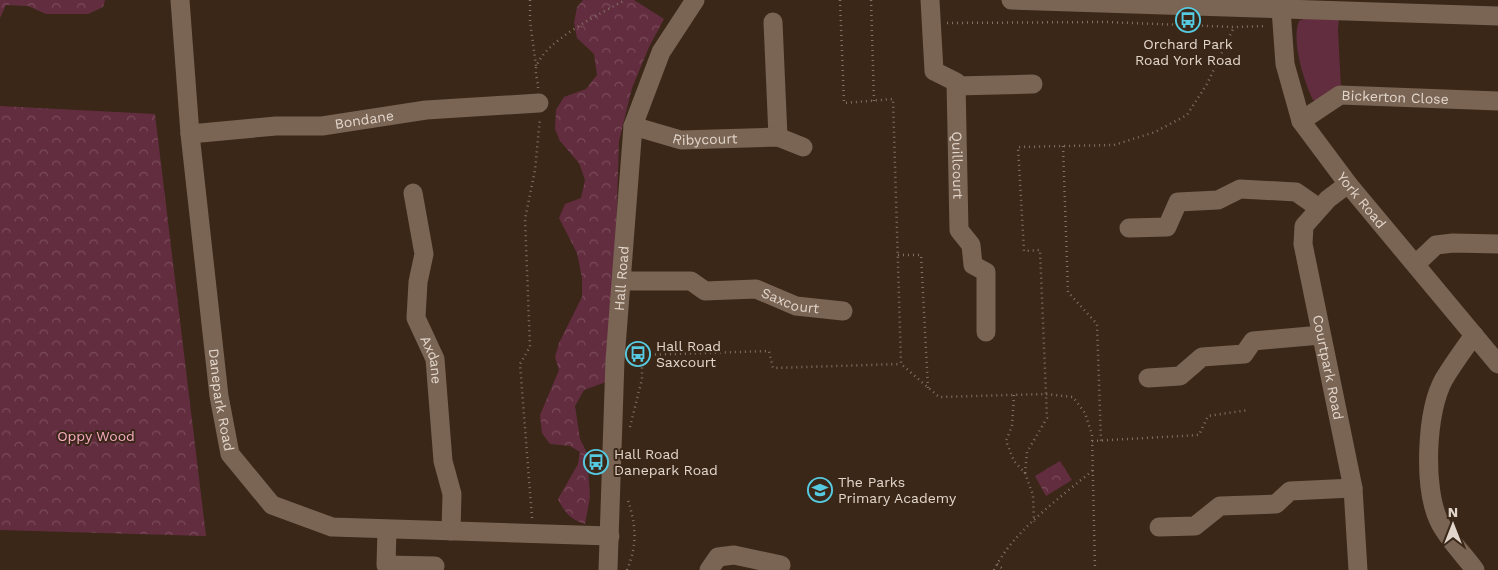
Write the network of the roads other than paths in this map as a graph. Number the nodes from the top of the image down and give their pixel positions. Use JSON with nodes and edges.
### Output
{"nodes":[{"id":1,"x":180,"y":0,"type":"edge"},
{"id":2,"x":695,"y":0,"type":"edge"},
{"id":3,"x":930,"y":0,"type":"edge"},
{"id":4,"x":1012,"y":0,"type":"edge"},
{"id":5,"x":1110,"y":1,"type":"edge"},
{"id":6,"x":1354,"y":6,"type":"edge"},
{"id":7,"x":1498,"y":16,"type":"edge"},
{"id":8,"x":1281,"y":17,"type":"junction"},
{"id":9,"x":773,"y":22,"type":"dead end"},
{"id":10,"x":1033,"y":84,"type":"dead end"},
{"id":11,"x":956,"y":86,"type":"junction"},
{"id":12,"x":1498,"y":101,"type":"edge"},
{"id":13,"x":539,"y":103,"type":"road end"},
{"id":14,"x":1301,"y":121,"type":"junction"},
{"id":15,"x":633,"y":126,"type":"junction"},
{"id":16,"x":190,"y":134,"type":"junction"},
{"id":17,"x":778,"y":137,"type":"junction"},
{"id":18,"x":803,"y":147,"type":"dead end"},
{"id":19,"x":1348,"y":184,"type":"junction"},
{"id":20,"x":413,"y":192,"type":"dead end"},
{"id":21,"x":1319,"y":208,"type":"junction"},
{"id":22,"x":1129,"y":228,"type":"dead end"},
{"id":23,"x":1498,"y":244,"type":"edge"},
{"id":24,"x":1416,"y":264,"type":"junction"},
{"id":25,"x":622,"y":281,"type":"junction"},
{"id":26,"x":843,"y":311,"type":"dead end"},
{"id":27,"x":986,"y":332,"type":"dead end"},
{"id":28,"x":1321,"y":335,"type":"junction"},
{"id":29,"x":1474,"y":335,"type":"junction"},
{"id":30,"x":1498,"y":364,"type":"edge"},
{"id":31,"x":1148,"y":378,"type":"dead end"},
{"id":32,"x":1353,"y":488,"type":"junction"},
{"id":33,"x":1159,"y":527,"type":"dead end"},
{"id":34,"x":387,"y":530,"type":"junction"},
{"id":35,"x":451,"y":531,"type":"junction"},
{"id":36,"x":610,"y":536,"type":"junction"},
{"id":37,"x":781,"y":565,"type":"dead end"},
{"id":38,"x":435,"y":566,"type":"dead end"},
{"id":39,"x":608,"y":570,"type":"edge"},
{"id":40,"x":709,"y":570,"type":"edge"},
{"id":41,"x":1358,"y":570,"type":"edge"},
{"id":42,"x":1476,"y":570,"type":"edge"}],
"edges":[{"from":1,"to":16,"type":"street","name":"Danepark Road"},
{"from":2,"to":15,"type":"street","name":"Hall Road"},
{"from":3,"to":11,"type":"street"},
{"from":4,"to":5,"type":"street"},
{"from":5,"to":8,"type":"street"},
{"from":6,"to":7,"type":"street"},
{"from":6,"to":8,"type":"street"},
{"from":8,"to":14,"type":"street","name":"York Road"},
{"from":9,"to":17,"type":"street"},
{"from":10,"to":11,"type":"street"},
{"from":11,"to":27,"type":"street","name":"Quillcourt"},
{"from":12,"to":14,"type":"street","name":"Bickerton Close"},
{"from":13,"to":16,"type":"street","name":"Bondane"},
{"from":14,"to":19,"type":"street","name":"York Road"},
{"from":15,"to":17,"type":"street","name":"Ribycourt"},
{"from":15,"to":25,"type":"street","name":"Hall Road"},
{"from":16,"to":34,"type":"street","name":"Danepark Road"},
{"from":17,"to":18,"type":"street","name":"Ribycourt"},
{"from":19,"to":21,"type":"street","name":"Courtpark Road"},
{"from":19,"to":24,"type":"street","name":"York Road"},
{"from":20,"to":35,"type":"street","name":"Axdane"},
{"from":21,"to":22,"type":"street"},
{"from":21,"to":28,"type":"street","name":"Courtpark Road"},
{"from":23,"to":24,"type":"street"},
{"from":24,"to":29,"type":"street","name":"York Road"},
{"from":25,"to":26,"type":"street","name":"Saxcourt"},
{"from":25,"to":36,"type":"street","name":"Hall Road"},
{"from":28,"to":31,"type":"street"},
{"from":28,"to":32,"type":"street","name":"Courtpark Road"},
{"from":29,"to":30,"type":"street","name":"York Road"},
{"from":29,"to":42,"type":"street"},
{"from":32,"to":33,"type":"street"},
{"from":32,"to":41,"type":"street","name":"Courtpark Road"},
{"from":34,"to":35,"type":"street","name":"Danepark Road"},
{"from":34,"to":38,"type":"street"},
{"from":35,"to":36,"type":"street","name":"Danepark Road"},
{"from":36,"to":39,"type":"street","name":"Hall Road"},
{"from":37,"to":40,"type":"street"}]}
